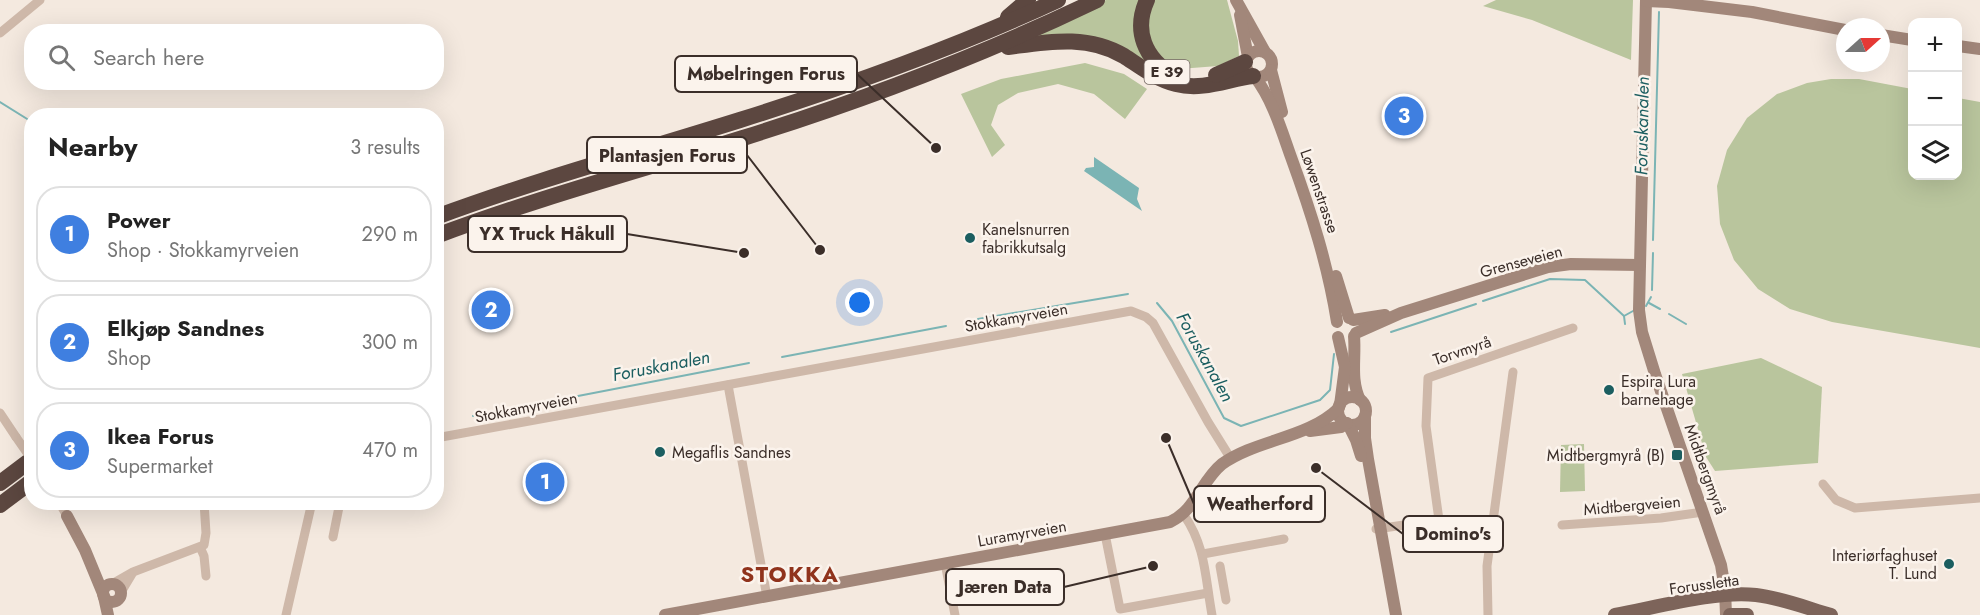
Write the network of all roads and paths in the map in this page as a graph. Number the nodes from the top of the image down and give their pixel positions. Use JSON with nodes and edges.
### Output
{"nodes":[{"id":1,"x":40,"y":0,"type":"edge"},
{"id":2,"x":1028,"y":0,"type":"edge"},
{"id":3,"x":1058,"y":0,"type":"edge"},
{"id":4,"x":1097,"y":0,"type":"edge"},
{"id":5,"x":1148,"y":0,"type":"edge"},
{"id":6,"x":1646,"y":0,"type":"edge"},
{"id":7,"x":1237,"y":4,"type":"edge"},
{"id":8,"x":1836,"y":28,"type":"edge"},
{"id":9,"x":990,"y":30,"type":"junction"},
{"id":10,"x":0,"y":33,"type":"edge"},
{"id":11,"x":1890,"y":36,"type":"edge"},
{"id":12,"x":1908,"y":39,"type":"edge"},
{"id":13,"x":1962,"y":47,"type":"edge"},
{"id":14,"x":1980,"y":49,"type":"edge"},
{"id":15,"x":986,"y":51,"type":"junction"},
{"id":16,"x":1265,"y":52,"type":"junction"},
{"id":17,"x":1250,"y":68,"type":"junction"},
{"id":18,"x":1271,"y":70,"type":"junction"},
{"id":19,"x":444,"y":214,"type":"edge"},
{"id":20,"x":444,"y":233,"type":"edge"},
{"id":21,"x":1640,"y":265,"type":"junction"},
{"id":22,"x":1401,"y":313,"type":"junction"},
{"id":23,"x":1351,"y":319,"type":"junction"},
{"id":24,"x":1337,"y":322,"type":"junction"},
{"id":25,"x":1573,"y":328,"type":"dead end"},
{"id":26,"x":1355,"y":334,"type":"junction"},
{"id":27,"x":1338,"y":337,"type":"junction"},
{"id":28,"x":1513,"y":372,"type":"dead end"},
{"id":29,"x":728,"y":386,"type":"junction"},
{"id":30,"x":1360,"y":400,"type":"junction"},
{"id":31,"x":1339,"y":407,"type":"junction"},
{"id":32,"x":0,"y":413,"type":"edge"},
{"id":33,"x":1365,"y":416,"type":"junction"},
{"id":34,"x":1348,"y":424,"type":"junction"},
{"id":35,"x":1292,"y":435,"type":"junction"},
{"id":36,"x":444,"y":437,"type":"edge"},
{"id":37,"x":24,"y":448,"type":"edge"},
{"id":38,"x":1231,"y":459,"type":"junction"},
{"id":39,"x":24,"y":466,"type":"edge"},
{"id":40,"x":0,"y":483,"type":"edge"},
{"id":41,"x":1823,"y":484,"type":"dead end"},
{"id":42,"x":24,"y":487,"type":"edge"},
{"id":43,"x":1980,"y":498,"type":"edge"},
{"id":44,"x":0,"y":505,"type":"edge"},
{"id":45,"x":64,"y":510,"type":"edge"},
{"id":46,"x":205,"y":510,"type":"edge"},
{"id":47,"x":310,"y":510,"type":"edge"},
{"id":48,"x":338,"y":510,"type":"edge"},
{"id":49,"x":1703,"y":512,"type":"junction"},
{"id":50,"x":1184,"y":514,"type":"junction"},
{"id":51,"x":67,"y":516,"type":"joint"},
{"id":52,"x":1439,"y":520,"type":"junction"},
{"id":53,"x":1492,"y":525,"type":"junction"},
{"id":54,"x":1562,"y":525,"type":"dead end"},
{"id":55,"x":1379,"y":529,"type":"junction"},
{"id":56,"x":1105,"y":534,"type":"junction"},
{"id":57,"x":333,"y":537,"type":"dead end"},
{"id":58,"x":1284,"y":539,"type":"dead end"},
{"id":59,"x":200,"y":547,"type":"junction"},
{"id":60,"x":1203,"y":554,"type":"junction"},
{"id":61,"x":945,"y":564,"type":"junction"},
{"id":62,"x":1220,"y":566,"type":"dead end"},
{"id":63,"x":206,"y":576,"type":"dead end"},
{"id":64,"x":111,"y":592,"type":"junction"},
{"id":65,"x":1208,"y":593,"type":"junction"},
{"id":66,"x":1725,"y":596,"type":"junction"},
{"id":67,"x":767,"y":597,"type":"junction"},
{"id":68,"x":1226,"y":600,"type":"dead end"},
{"id":69,"x":1120,"y":612,"type":"edge"},
{"id":70,"x":110,"y":615,"type":"edge"},
{"id":71,"x":286,"y":615,"type":"edge"},
{"id":72,"x":665,"y":615,"type":"edge"},
{"id":73,"x":955,"y":615,"type":"edge"},
{"id":74,"x":1212,"y":615,"type":"edge"},
{"id":75,"x":1388,"y":615,"type":"edge"},
{"id":76,"x":1396,"y":615,"type":"edge"},
{"id":77,"x":1488,"y":615,"type":"edge"},
{"id":78,"x":1615,"y":615,"type":"edge"},
{"id":79,"x":1728,"y":615,"type":"edge"},
{"id":80,"x":1747,"y":615,"type":"edge"},
{"id":81,"x":1832,"y":615,"type":"edge"}],
"edges":[{"from":1,"to":10,"type":"street"},
{"from":2,"to":9,"type":"highway"},
{"from":3,"to":9,"type":"highway"},
{"from":4,"to":15,"type":"highway","number":"E 39"},
{"from":5,"to":17,"type":"highway","number":"E 39"},
{"from":6,"to":8,"type":"street"},
{"from":6,"to":21,"type":"street"},
{"from":7,"to":16,"type":"street","name":"Løwenstrasse"},
{"from":7,"to":17,"type":"street","name":"Løwenstrasse"},
{"from":9,"to":19,"type":"highway"},
{"from":11,"to":12,"type":"street"},
{"from":13,"to":14,"type":"street"},
{"from":15,"to":17,"type":"highway","number":"E 39"},
{"from":15,"to":20,"type":"highway","number":"E 39"},
{"from":16,"to":17,"type":"street"},
{"from":16,"to":18,"type":"street"},
{"from":17,"to":18,"type":"street"},
{"from":17,"to":24,"type":"street","name":"Løwenstrasse"},
{"from":18,"to":23,"type":"street","name":"Løwenstrasse"},
{"from":21,"to":22,"type":"street","name":"Grenseveien"},
{"from":21,"to":49,"type":"street","name":"Midtbergmyrå"},
{"from":22,"to":23,"type":"street","name":"Grenseveien"},
{"from":22,"to":26,"type":"street","name":"Grenseveien"},
{"from":23,"to":24,"type":"street"},
{"from":23,"to":26,"type":"street"},
{"from":24,"to":27,"type":"street"},
{"from":25,"to":52,"type":"street","name":"Torvmyrå"},
{"from":26,"to":27,"type":"street"},
{"from":26,"to":30,"type":"street"},
{"from":27,"to":31,"type":"street"},
{"from":28,"to":53,"type":"street"},
{"from":29,"to":36,"type":"street","name":"Stokkamyrveien"},
{"from":29,"to":38,"type":"street","name":"Stokkamyrveien"},
{"from":29,"to":67,"type":"street"},
{"from":30,"to":31,"type":"street"},
{"from":30,"to":33,"type":"street"},
{"from":31,"to":34,"type":"street"},
{"from":31,"to":35,"type":"street"},
{"from":32,"to":37,"type":"street","bridge":true},
{"from":33,"to":34,"type":"street"},
{"from":33,"to":55,"type":"street"},
{"from":34,"to":35,"type":"street"},
{"from":34,"to":55,"type":"street"},
{"from":35,"to":38,"type":"street"},
{"from":38,"to":50,"type":"street"},
{"from":39,"to":40,"type":"highway"},
{"from":41,"to":43,"type":"street"},
{"from":42,"to":44,"type":"highway"},
{"from":45,"to":51,"type":"street"},
{"from":46,"to":59,"type":"street"},
{"from":47,"to":71,"type":"street"},
{"from":48,"to":57,"type":"street"},
{"from":49,"to":54,"type":"street","name":"Midtbergveien"},
{"from":49,"to":66,"type":"street","name":"Midtbergmyrå"},
{"from":50,"to":56,"type":"street","name":"Luramyrveien"},
{"from":50,"to":60,"type":"street"},
{"from":51,"to":64,"type":"street"},
{"from":52,"to":53,"type":"street"},
{"from":52,"to":55,"type":"street"},
{"from":53,"to":77,"type":"street"},
{"from":55,"to":75,"type":"street"},
{"from":55,"to":76,"type":"street"},
{"from":56,"to":61,"type":"street","name":"Luramyrveien"},
{"from":56,"to":69,"type":"street"},
{"from":58,"to":60,"type":"street"},
{"from":59,"to":63,"type":"street"},
{"from":59,"to":64,"type":"street"},
{"from":60,"to":65,"type":"street"},
{"from":61,"to":67,"type":"street","name":"Luramyrveien"},
{"from":61,"to":73,"type":"street"},
{"from":62,"to":68,"type":"street"},
{"from":64,"to":70,"type":"street"},
{"from":65,"to":69,"type":"street"},
{"from":65,"to":74,"type":"street"},
{"from":66,"to":78,"type":"main road","name":"Forussletta"},
{"from":66,"to":79,"type":"street","name":"Midtbergmyrå"},
{"from":66,"to":81,"type":"main road","name":"Forussletta"},
{"from":67,"to":72,"type":"street","name":"Luramyrveien"},
{"from":79,"to":80,"type":"main road","name":"Forussletta"}]}
